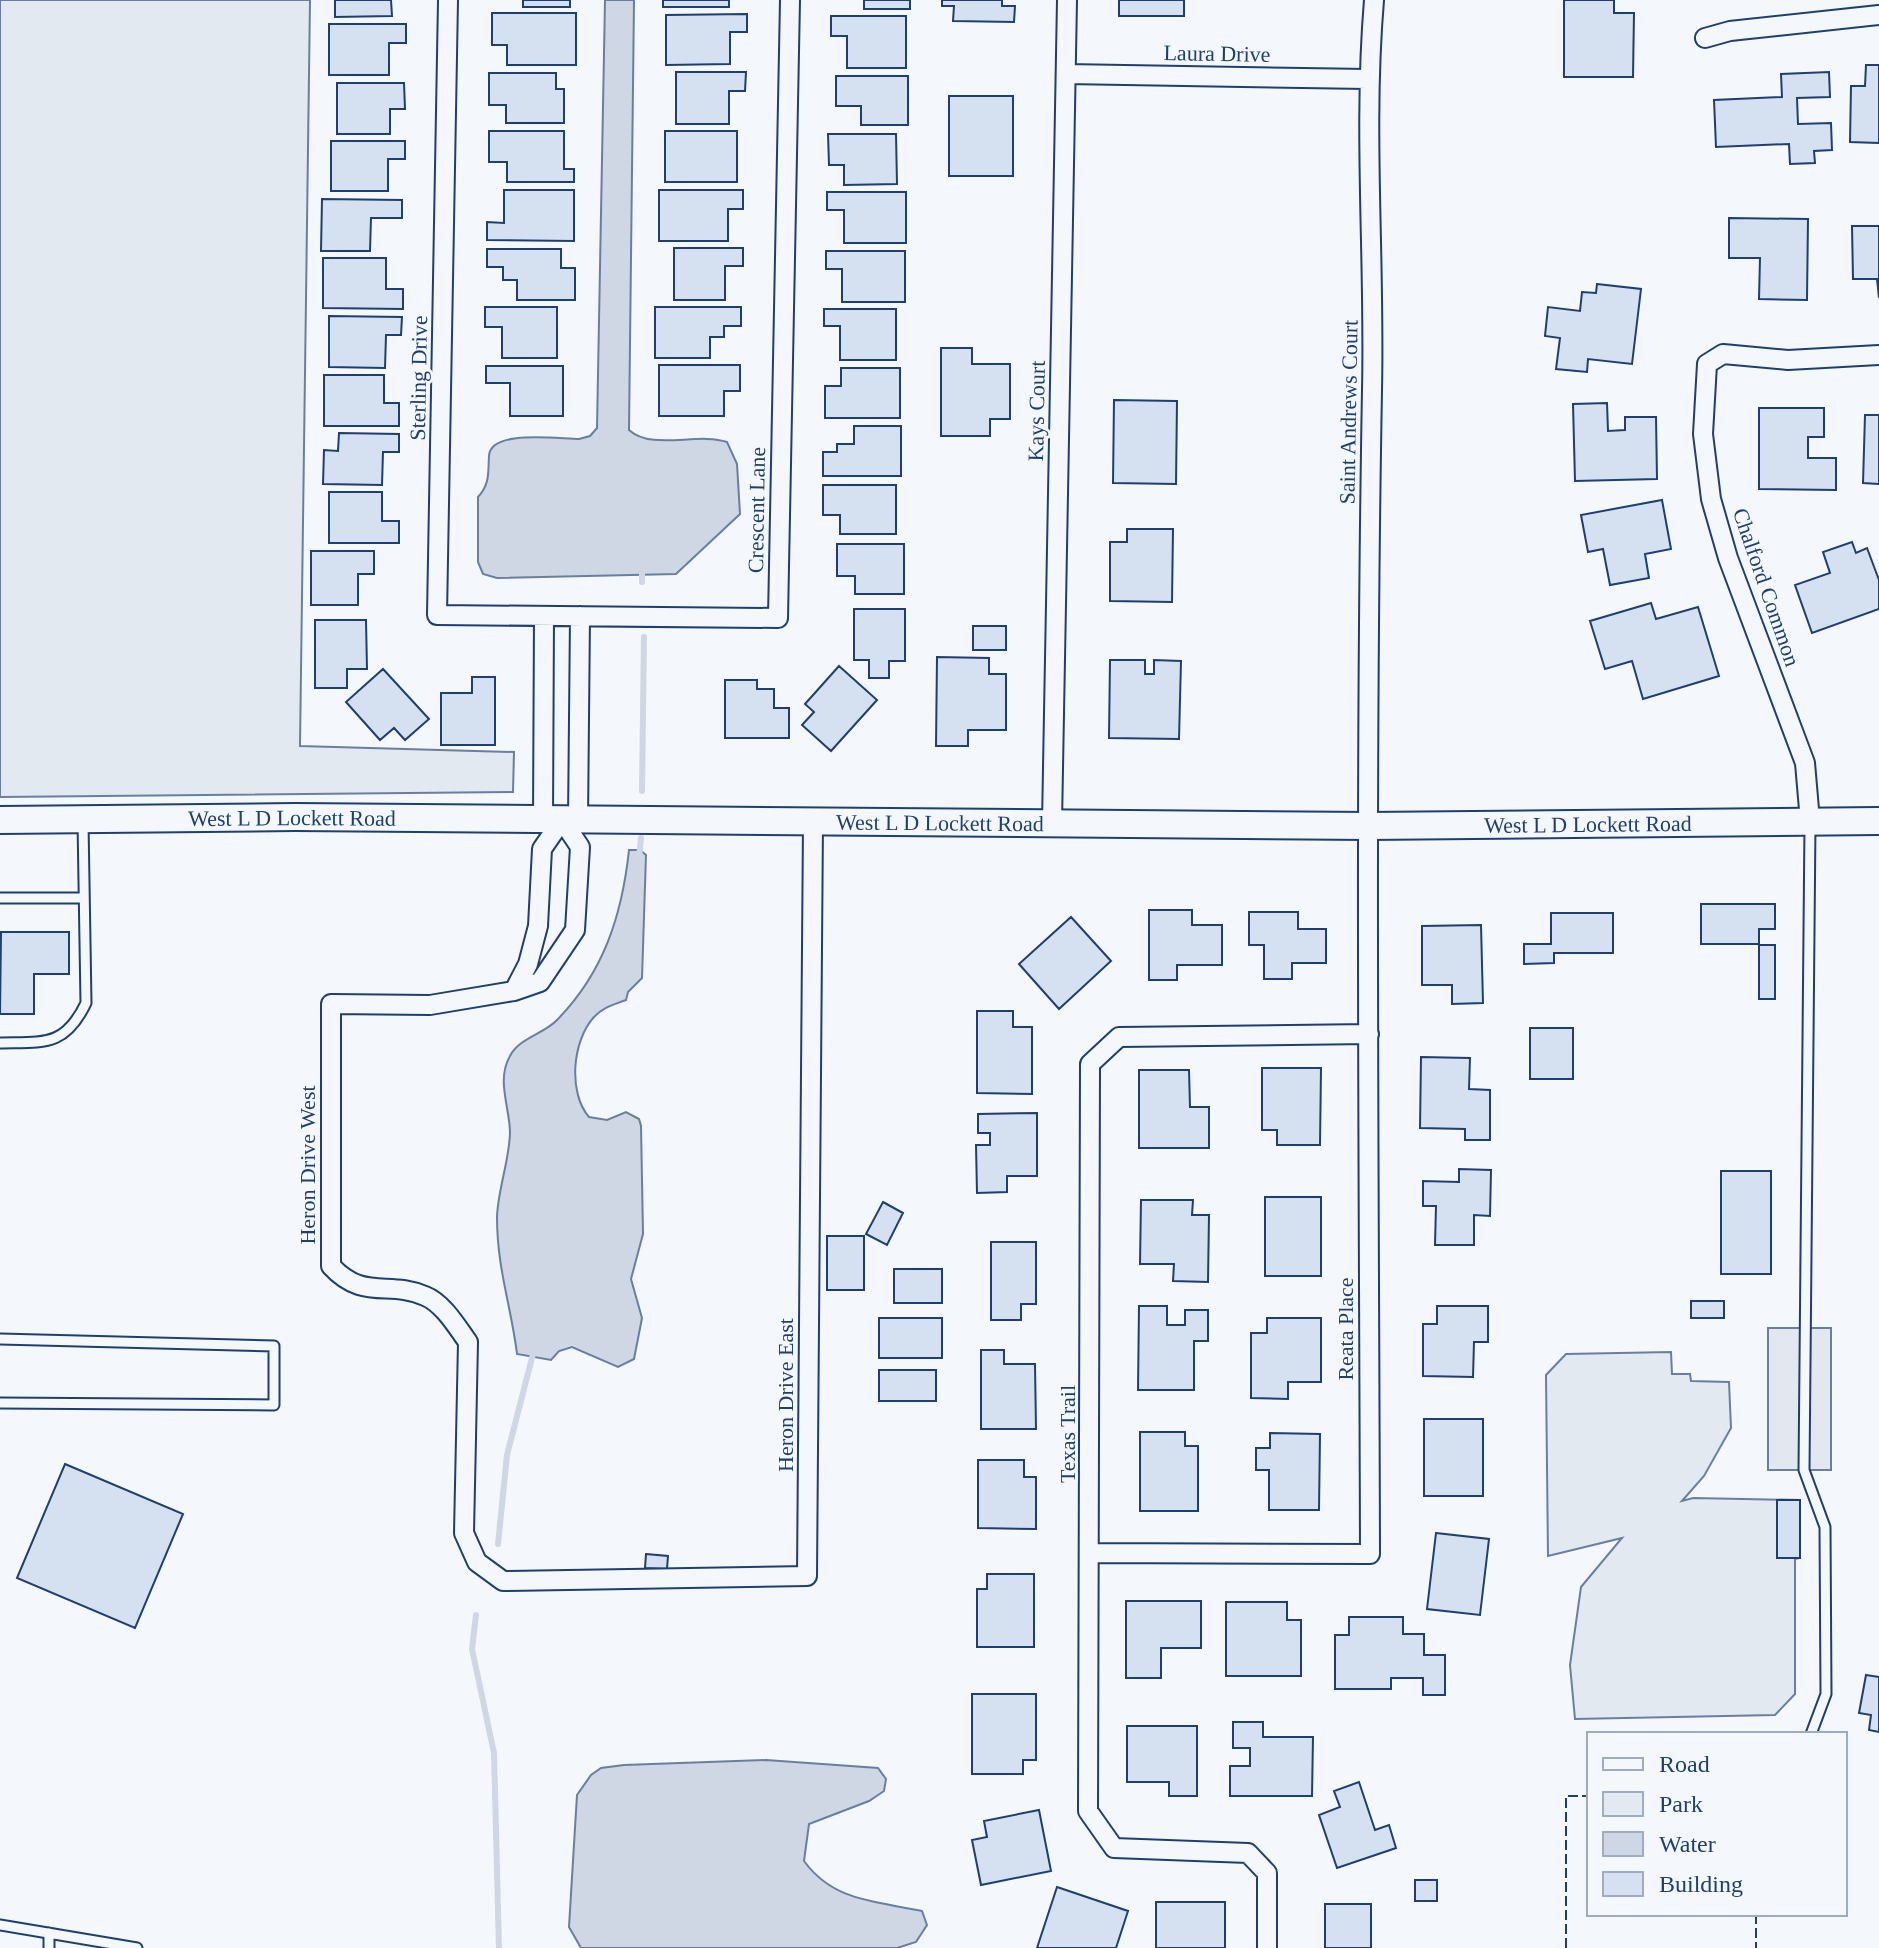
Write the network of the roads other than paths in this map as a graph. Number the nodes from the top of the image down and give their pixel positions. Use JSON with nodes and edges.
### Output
{"nodes":[{"id":1,"x":448,"y":0,"type":"edge"},
{"id":2,"x":790,"y":0,"type":"edge"},
{"id":3,"x":1067,"y":0,"type":"edge"},
{"id":4,"x":1374,"y":0,"type":"edge"},
{"id":5,"x":1879,"y":15,"type":"edge"},
{"id":6,"x":1705,"y":38,"type":"dead end"},
{"id":7,"x":1066,"y":74,"type":"junction"},
{"id":8,"x":1367,"y":79,"type":"junction"},
{"id":9,"x":1879,"y":355,"type":"edge"},
{"id":10,"x":544,"y":616,"type":"junction"},
{"id":11,"x":580,"y":616,"type":"junction"},
{"id":12,"x":83,"y":819,"type":"junction"},
{"id":13,"x":0,"y":820,"type":"edge"},
{"id":14,"x":561,"y":820,"type":"junction"},
{"id":15,"x":1810,"y":821,"type":"junction"},
{"id":16,"x":1879,"y":821,"type":"edge"},
{"id":17,"x":813,"y":822,"type":"junction"},
{"id":18,"x":1052,"y":823,"type":"junction"},
{"id":19,"x":1369,"y":826,"type":"junction"},
{"id":20,"x":0,"y":898,"type":"edge"},
{"id":21,"x":84,"y":898,"type":"junction"},
{"id":22,"x":514,"y":991,"type":"junction"},
{"id":23,"x":1369,"y":1034,"type":"junction"},
{"id":24,"x":0,"y":1043,"type":"edge"},
{"id":25,"x":0,"y":1339,"type":"edge"},
{"id":26,"x":0,"y":1403,"type":"edge"},
{"id":27,"x":1091,"y":1553,"type":"junction"},
{"id":28,"x":477,"y":1562,"type":"joint"},
{"id":29,"x":1812,"y":1732,"type":"edge"},
{"id":30,"x":0,"y":1925,"type":"edge"},
{"id":31,"x":49,"y":1933,"type":"junction"},
{"id":32,"x":49,"y":1948,"type":"edge"},
{"id":33,"x":137,"y":1948,"type":"edge"},
{"id":34,"x":1267,"y":1948,"type":"edge"}],
"edges":[{"from":1,"to":10,"type":"street","name":"Sterling Drive"},
{"from":2,"to":11,"type":"street","name":"Crescent Lane"},
{"from":3,"to":7,"type":"street","name":"Kays Court"},
{"from":4,"to":8,"type":"street","name":"Saint Andrews Court"},
{"from":5,"to":6,"type":"street"},
{"from":7,"to":8,"type":"street","name":"Laura Drive"},
{"from":7,"to":18,"type":"street","name":"Kays Court"},
{"from":8,"to":19,"type":"street","name":"Saint Andrews Court"},
{"from":9,"to":15,"type":"street","name":"Chalford Common"},
{"from":10,"to":11,"type":"street","name":"Sterling Drive"},
{"from":10,"to":14,"type":"street"},
{"from":11,"to":14,"type":"street"},
{"from":12,"to":13,"type":"main road","name":"West L D Lockett Road"},
{"from":12,"to":14,"type":"main road","name":"West L D Lockett Road"},
{"from":12,"to":21,"type":"lane"},
{"from":14,"to":17,"type":"main road","name":"West L D Lockett Road"},
{"from":14,"to":22,"type":"street"},
{"from":14,"to":22,"type":"street","name":"Heron Drive West"},
{"from":15,"to":16,"type":"main road","name":"West L D Lockett Road"},
{"from":15,"to":19,"type":"main road","name":"West L D Lockett Road"},
{"from":15,"to":29,"type":"lane"},
{"from":17,"to":18,"type":"main road","name":"West L D Lockett Road"},
{"from":17,"to":28,"type":"street","name":"Heron Drive East"},
{"from":18,"to":19,"type":"main road","name":"West L D Lockett Road"},
{"from":19,"to":23,"type":"street","name":"Reata Place"},
{"from":20,"to":21,"type":"lane"},
{"from":21,"to":24,"type":"lane"},
{"from":22,"to":28,"type":"street","name":"Heron Drive West"},
{"from":23,"to":27,"type":"street","name":"Texas Trail"},
{"from":23,"to":27,"type":"street","name":"Reata Place"},
{"from":25,"to":26,"type":"lane"},
{"from":27,"to":34,"type":"street","name":"Texas Trail"},
{"from":30,"to":31,"type":"lane"},
{"from":31,"to":32,"type":"lane"},
{"from":31,"to":33,"type":"lane"}]}
